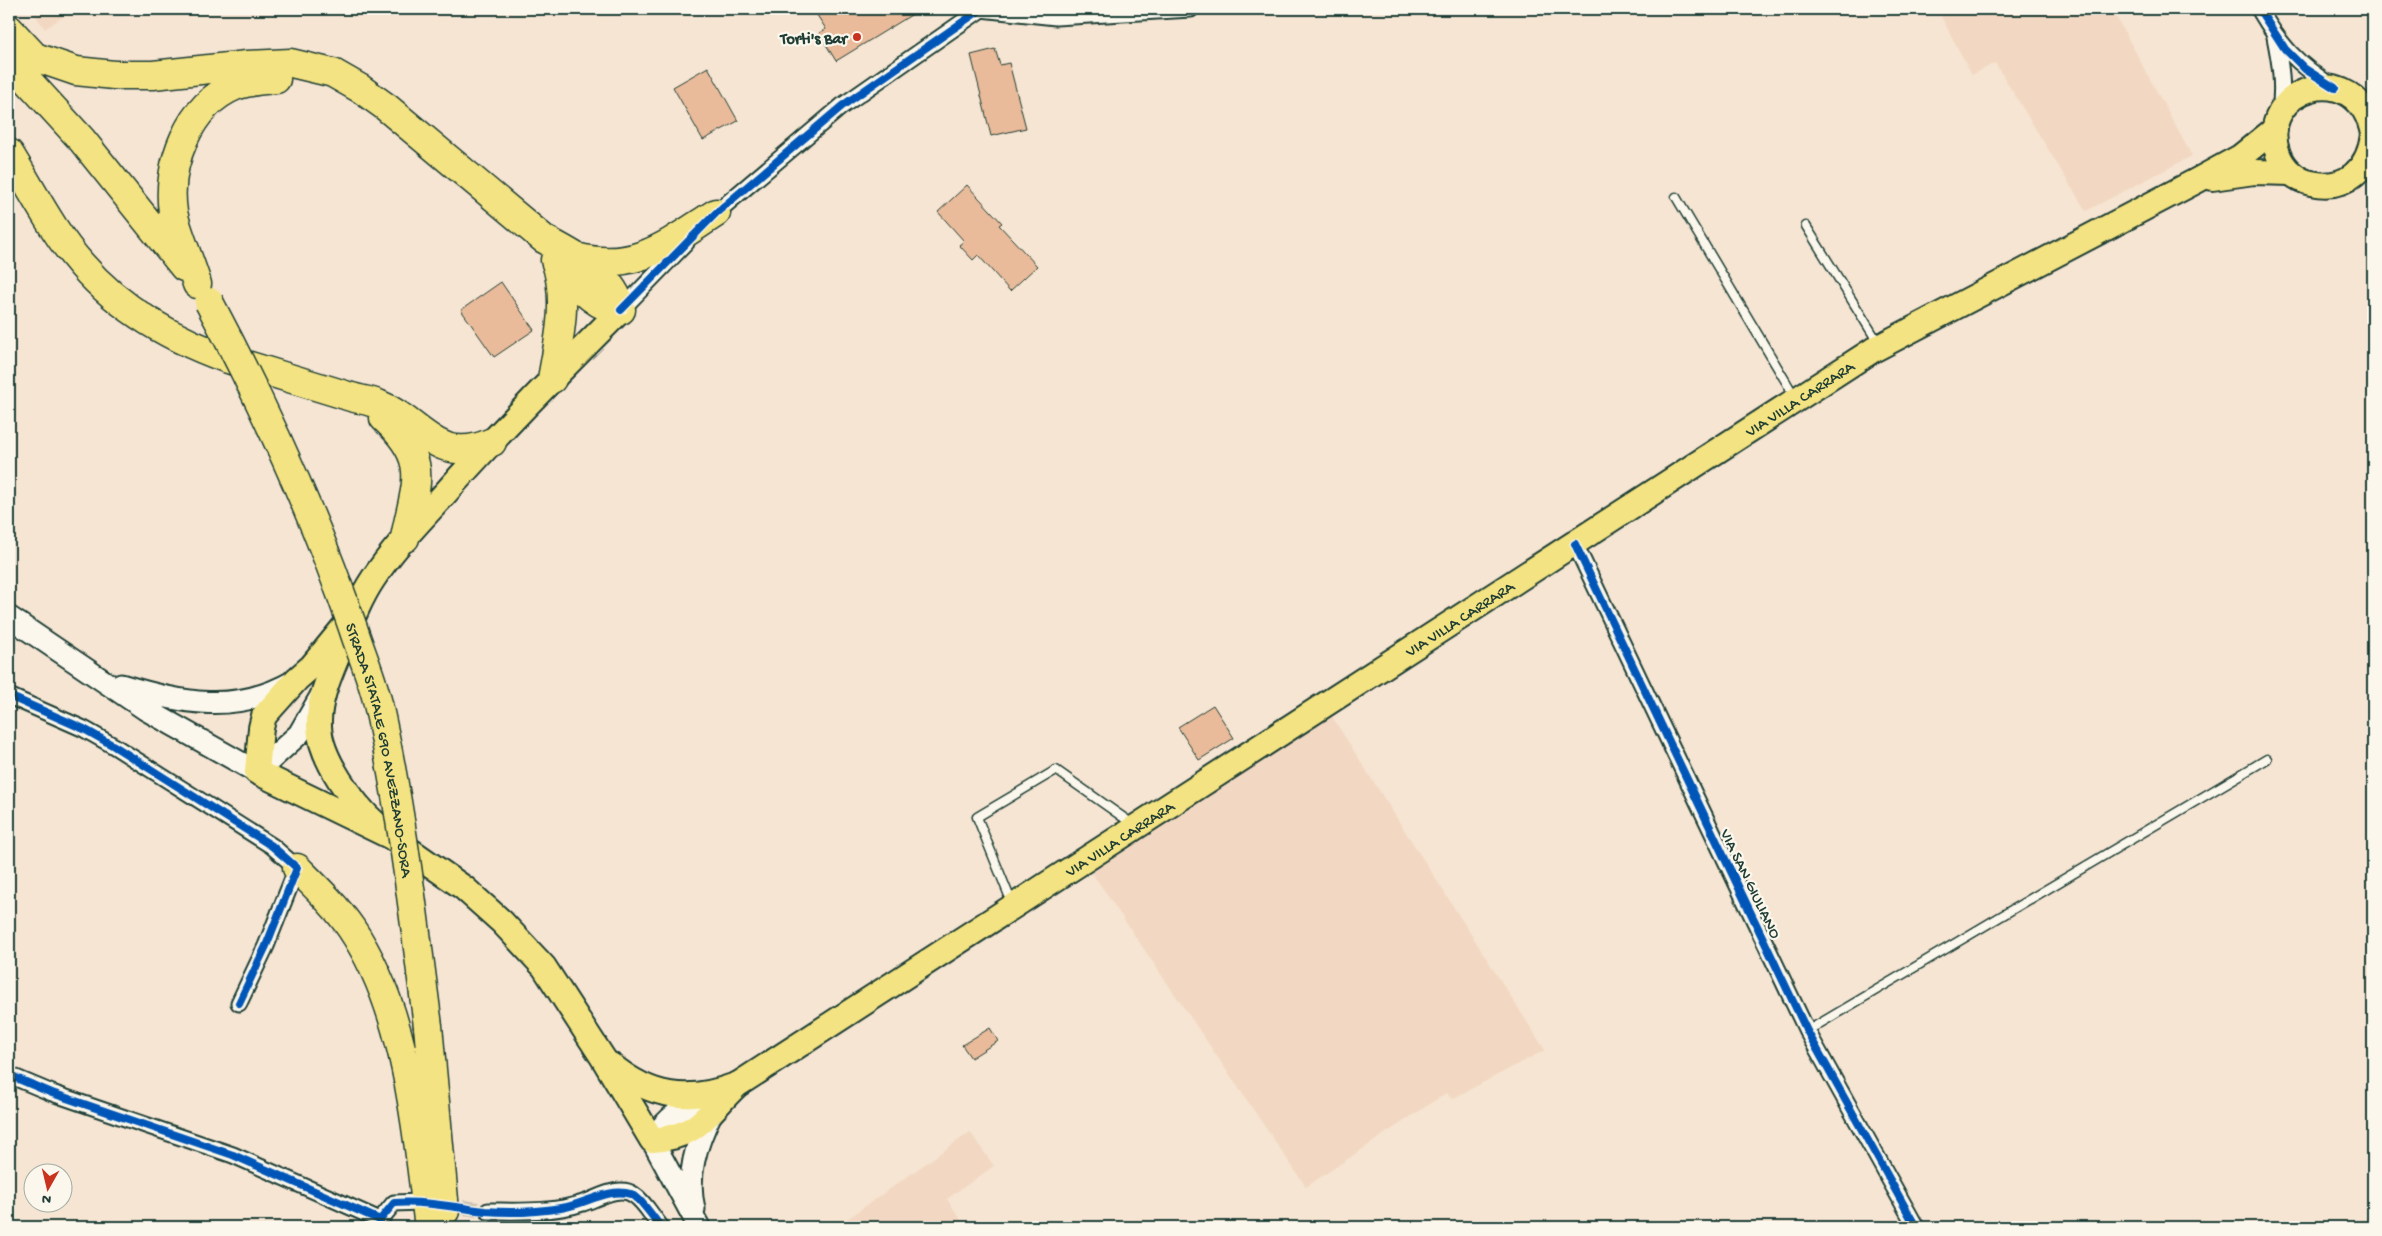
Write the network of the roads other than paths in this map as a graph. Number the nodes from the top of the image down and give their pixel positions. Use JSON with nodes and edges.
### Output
{"nodes":[{"id":1,"x":980,"y":9,"type":"edge"},
{"id":2,"x":1191,"y":9,"type":"edge"},
{"id":3,"x":2259,"y":9,"type":"edge"},
{"id":4,"x":9,"y":30,"type":"edge"},
{"id":5,"x":2275,"y":36,"type":"junction"},
{"id":6,"x":9,"y":60,"type":"edge"},
{"id":7,"x":2335,"y":88,"type":"junction"},
{"id":8,"x":2368,"y":105,"type":"edge"},
{"id":9,"x":386,"y":107,"type":"junction"},
{"id":10,"x":2277,"y":121,"type":"junction"},
{"id":11,"x":2373,"y":142,"type":"edge"},
{"id":12,"x":9,"y":153,"type":"edge"},
{"id":13,"x":2291,"y":173,"type":"junction"},
{"id":14,"x":2198,"y":180,"type":"junction"},
{"id":15,"x":1676,"y":197,"type":"dead end"},
{"id":16,"x":716,"y":213,"type":"junction"},
{"id":17,"x":1806,"y":226,"type":"dead end"},
{"id":18,"x":559,"y":253,"type":"junction"},
{"id":19,"x":203,"y":293,"type":"junction"},
{"id":20,"x":621,"y":310,"type":"junction"},
{"id":21,"x":1880,"y":346,"type":"junction"},
{"id":22,"x":552,"y":379,"type":"junction"},
{"id":23,"x":351,"y":397,"type":"junction"},
{"id":24,"x":1796,"y":400,"type":"junction"},
{"id":25,"x":492,"y":442,"type":"junction"},
{"id":26,"x":405,"y":538,"type":"junction"},
{"id":27,"x":1575,"y":544,"type":"junction"},
{"id":28,"x":352,"y":616,"type":"junction"},
{"id":29,"x":9,"y":617,"type":"edge"},
{"id":30,"x":97,"y":678,"type":"junction"},
{"id":31,"x":297,"y":679,"type":"junction"},
{"id":32,"x":324,"y":691,"type":"junction"},
{"id":33,"x":9,"y":696,"type":"edge"},
{"id":34,"x":2267,"y":759,"type":"dead end"},
{"id":35,"x":257,"y":772,"type":"junction"},
{"id":36,"x":1138,"y":827,"type":"junction"},
{"id":37,"x":391,"y":838,"type":"junction"},
{"id":38,"x":297,"y":868,"type":"junction"},
{"id":39,"x":1014,"y":908,"type":"junction"},
{"id":40,"x":239,"y":1003,"type":"dead end"},
{"id":41,"x":1807,"y":1030,"type":"junction"},
{"id":42,"x":603,"y":1058,"type":"junction"},
{"id":43,"x":9,"y":1075,"type":"edge"},
{"id":44,"x":728,"y":1088,"type":"junction"},
{"id":45,"x":711,"y":1114,"type":"junction"},
{"id":46,"x":652,"y":1140,"type":"junction"},
{"id":47,"x":420,"y":1202,"type":"dead end"},
{"id":48,"x":488,"y":1211,"type":"tunnel mouth"},
{"id":49,"x":380,"y":1224,"type":"edge"},
{"id":50,"x":1910,"y":1225,"type":"edge"},
{"id":51,"x":699,"y":1226,"type":"edge"},
{"id":52,"x":429,"y":1227,"type":"edge"},
{"id":53,"x":446,"y":1227,"type":"edge"},
{"id":54,"x":661,"y":1227,"type":"edge"}],
"edges":[{"from":1,"to":2,"type":"street"},
{"from":1,"to":16,"type":"street"},
{"from":3,"to":5,"type":"street"},
{"from":4,"to":9,"type":"highway"},
{"from":5,"to":7,"type":"street"},
{"from":5,"to":10,"type":"street"},
{"from":6,"to":19,"type":"highway","name":"STRADA STATALE 690 AVEZZANO-SORA"},
{"from":7,"to":8,"type":"main road","name":"VIA VILLA CARRARA"},
{"from":7,"to":10,"type":"main road","name":"VIA VILLA CARRARA"},
{"from":8,"to":11,"type":"main road","name":"VIA VILLA CARRARA"},
{"from":9,"to":18,"type":"highway"},
{"from":9,"to":19,"type":"highway"},
{"from":10,"to":13,"type":"main road"},
{"from":10,"to":14,"type":"main road","name":"VIA VILLA CARRARA"},
{"from":11,"to":13,"type":"main road","name":"VIA VILLA CARRARA"},
{"from":12,"to":23,"type":"highway"},
{"from":13,"to":14,"type":"main road","name":"VIA VILLA CARRARA"},
{"from":14,"to":21,"type":"main road","name":"VIA VILLA CARRARA"},
{"from":15,"to":24,"type":"lane"},
{"from":16,"to":18,"type":"highway"},
{"from":16,"to":20,"type":"street"},
{"from":17,"to":21,"type":"lane"},
{"from":18,"to":20,"type":"highway"},
{"from":18,"to":22,"type":"highway"},
{"from":19,"to":53,"type":"highway","name":"STRADA STATALE 690 AVEZZANO-SORA","bridge":true},
{"from":20,"to":22,"type":"main road"},
{"from":21,"to":24,"type":"main road","name":"VIA VILLA CARRARA"},
{"from":22,"to":25,"type":"main road"},
{"from":23,"to":25,"type":"highway"},
{"from":23,"to":26,"type":"highway"},
{"from":24,"to":27,"type":"main road","name":"VIA VILLA CARRARA"},
{"from":25,"to":26,"type":"main road"},
{"from":26,"to":28,"type":"main road"},
{"from":27,"to":36,"type":"main road","name":"VIA VILLA CARRARA"},
{"from":27,"to":41,"type":"street","name":"VIA SAN GIULIANO"},
{"from":28,"to":31,"type":"main road"},
{"from":28,"to":32,"type":"main road"},
{"from":29,"to":30,"type":"main road"},
{"from":30,"to":31,"type":"main road"},
{"from":30,"to":35,"type":"main road"},
{"from":31,"to":35,"type":"main road"},
{"from":32,"to":35,"type":"main road"},
{"from":32,"to":37,"type":"main road"},
{"from":33,"to":38,"type":"street"},
{"from":34,"to":41,"type":"lane"},
{"from":35,"to":37,"type":"main road"},
{"from":36,"to":39,"type":"main road","name":"VIA VILLA CARRARA"},
{"from":36,"to":39,"type":"lane"},
{"from":37,"to":42,"type":"main road"},
{"from":38,"to":40,"type":"street"},
{"from":38,"to":52,"type":"highway"},
{"from":39,"to":44,"type":"main road","name":"VIA VILLA CARRARA"},
{"from":41,"to":50,"type":"street","name":"VIA SAN GIULIANO"},
{"from":42,"to":44,"type":"main road"},
{"from":42,"to":46,"type":"main road"},
{"from":43,"to":49,"type":"street"},
{"from":44,"to":45,"type":"main road"},
{"from":44,"to":46,"type":"main road"},
{"from":45,"to":46,"type":"main road"},
{"from":45,"to":51,"type":"main road"},
{"from":46,"to":51,"type":"main road"},
{"from":47,"to":49,"type":"street"},
{"from":48,"to":54,"type":"street"}]}
